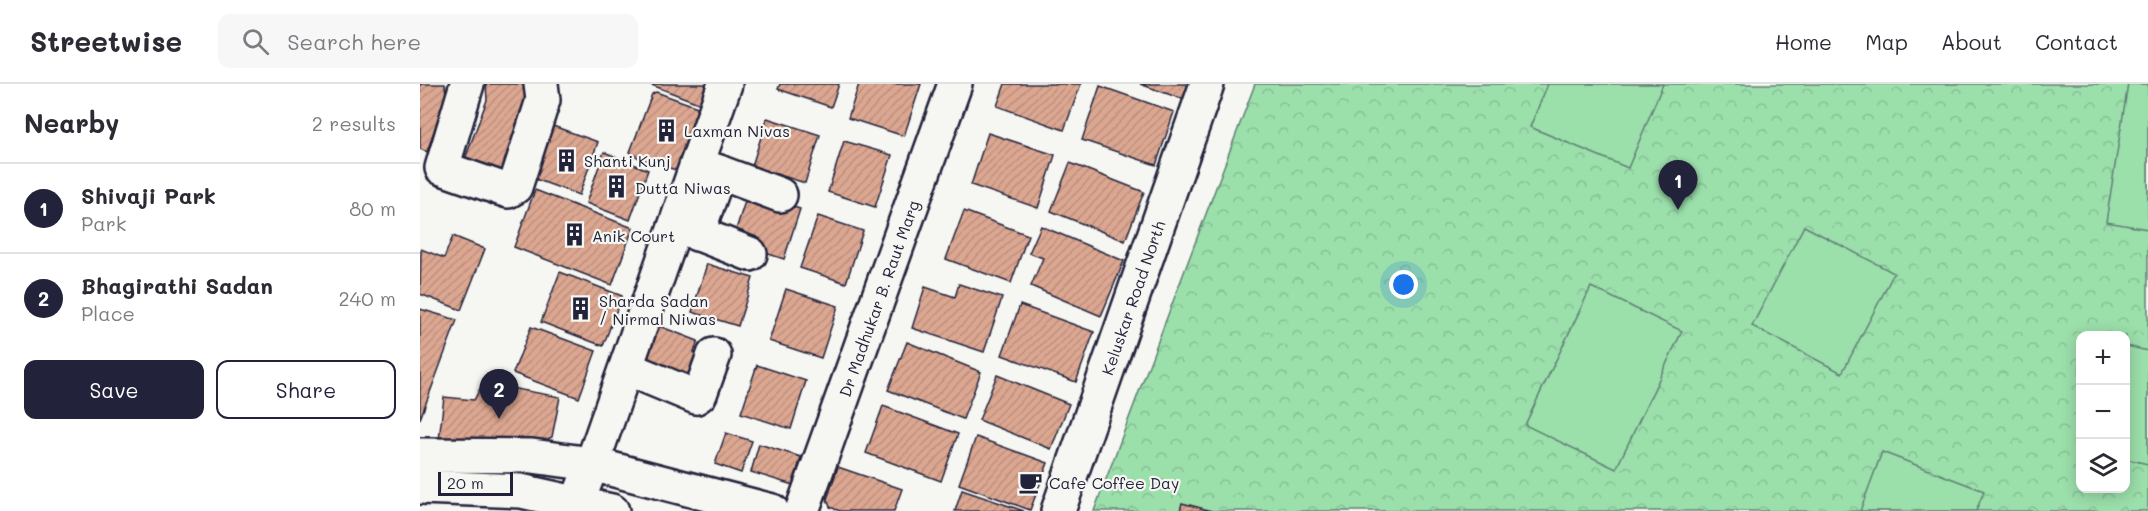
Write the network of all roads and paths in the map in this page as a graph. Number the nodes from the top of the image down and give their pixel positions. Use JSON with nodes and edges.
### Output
{"nodes":[{"id":1,"x":467,"y":84,"type":"edge"},
{"id":2,"x":541,"y":84,"type":"edge"},
{"id":3,"x":725,"y":84,"type":"edge"},
{"id":4,"x":955,"y":84,"type":"edge"},
{"id":5,"x":1207,"y":84,"type":"edge"},
{"id":6,"x":431,"y":164,"type":"edge"},
{"id":7,"x":708,"y":168,"type":"junction"},
{"id":8,"x":780,"y":195,"type":"dead end"},
{"id":9,"x":686,"y":230,"type":"junction"},
{"id":10,"x":750,"y":254,"type":"dead end"},
{"id":11,"x":714,"y":355,"type":"dead end"},
{"id":12,"x":626,"y":368,"type":"junction"},
{"id":13,"x":420,"y":455,"type":"edge"},
{"id":14,"x":592,"y":464,"type":"junction"},
{"id":15,"x":420,"y":487,"type":"edge"},
{"id":16,"x":575,"y":507,"type":"edge"},
{"id":17,"x":612,"y":511,"type":"edge"},
{"id":18,"x":772,"y":511,"type":"edge"},
{"id":19,"x":802,"y":511,"type":"edge"},
{"id":20,"x":1058,"y":511,"type":"edge"}],
"edges":[{"from":1,"to":6,"type":"street"},
{"from":2,"to":6,"type":"street"},
{"from":3,"to":7,"type":"street"},
{"from":4,"to":19,"type":"street","name":"Dr Madhukar B. Raut Marg"},
{"from":5,"to":20,"type":"street","name":"Keluskar Road North"},
{"from":7,"to":8,"type":"street"},
{"from":7,"to":9,"type":"street"},
{"from":9,"to":10,"type":"street"},
{"from":9,"to":12,"type":"street"},
{"from":11,"to":12,"type":"street"},
{"from":12,"to":14,"type":"street"},
{"from":13,"to":14,"type":"street"},
{"from":14,"to":16,"type":"street"},
{"from":14,"to":18,"type":"street"},
{"from":15,"to":16,"type":"street"},
{"from":16,"to":17,"type":"street"}]}
